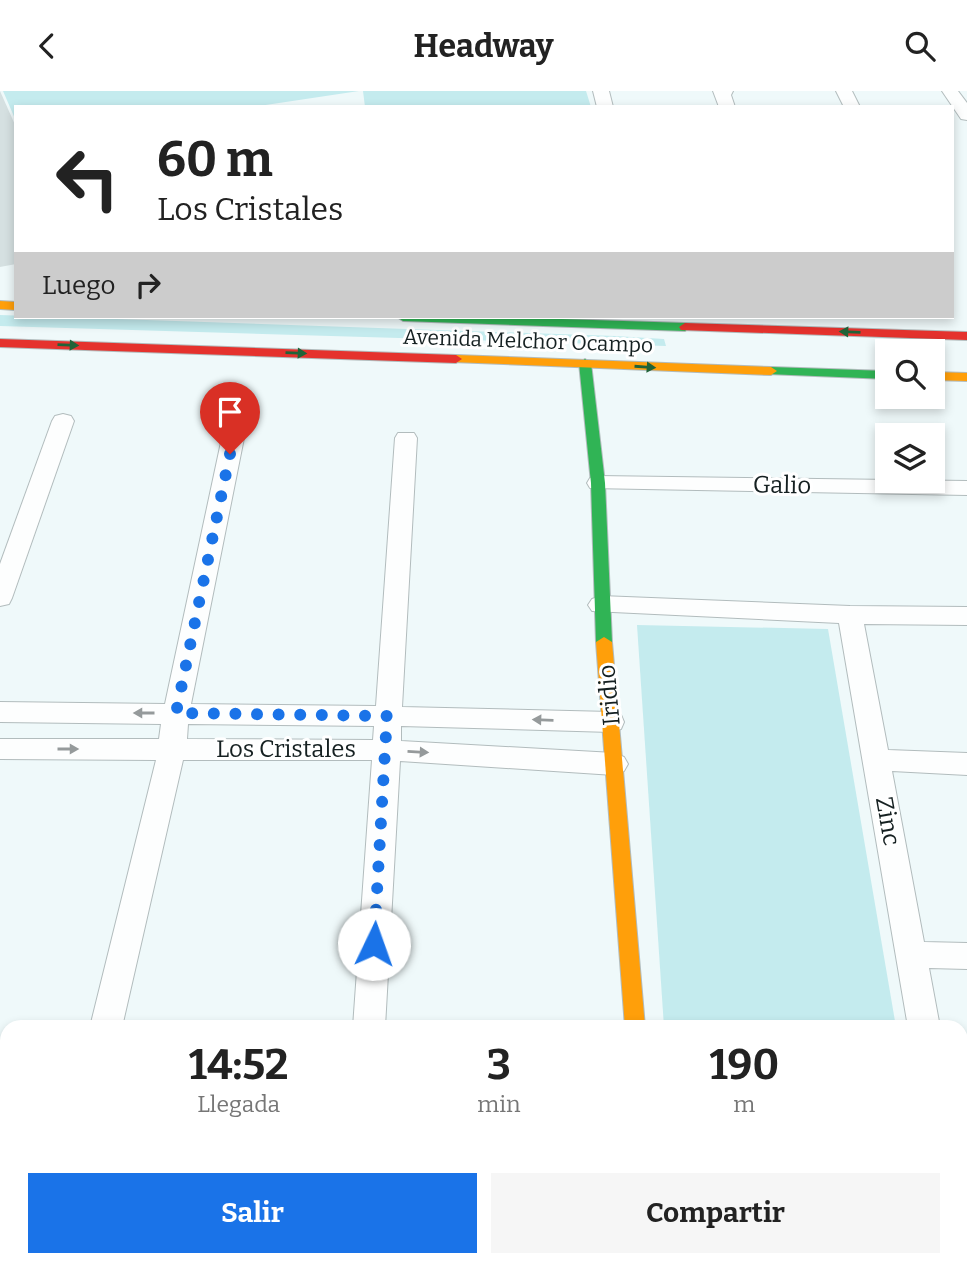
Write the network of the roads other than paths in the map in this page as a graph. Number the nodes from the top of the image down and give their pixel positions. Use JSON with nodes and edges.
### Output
{"nodes":[{"id":1,"x":950,"y":91,"type":"edge"},
{"id":2,"x":967,"y":115,"type":"edge"},
{"id":3,"x":462,"y":319,"type":"edge"},
{"id":4,"x":967,"y":336,"type":"edge"},
{"id":5,"x":0,"y":343,"type":"edge"},
{"id":6,"x":585,"y":363,"type":"junction"},
{"id":7,"x":875,"y":375,"type":"edge"},
{"id":8,"x":945,"y":376,"type":"edge"},
{"id":9,"x":967,"y":377,"type":"edge"},
{"id":10,"x":63,"y":421,"type":"dead end"},
{"id":11,"x":236,"y":428,"type":"dead end"},
{"id":12,"x":406,"y":438,"type":"dead end"},
{"id":13,"x":597,"y":483,"type":"junction"},
{"id":14,"x":967,"y":488,"type":"edge"},
{"id":15,"x":0,"y":598,"type":"edge"},
{"id":16,"x":601,"y":605,"type":"junction"},
{"id":17,"x":850,"y":615,"type":"junction"},
{"id":18,"x":967,"y":616,"type":"edge"},
{"id":19,"x":0,"y":712,"type":"edge"},
{"id":20,"x":176,"y":713,"type":"junction"},
{"id":21,"x":387,"y":716,"type":"junction"},
{"id":22,"x":611,"y":722,"type":"junction"},
{"id":23,"x":0,"y":749,"type":"edge"},
{"id":24,"x":172,"y":749,"type":"junction"},
{"id":25,"x":385,"y":750,"type":"junction"},
{"id":26,"x":877,"y":760,"type":"junction"},
{"id":27,"x":614,"y":764,"type":"junction"},
{"id":28,"x":967,"y":764,"type":"edge"},
{"id":29,"x":911,"y":954,"type":"junction"},
{"id":30,"x":967,"y":956,"type":"edge"},
{"id":31,"x":108,"y":1020,"type":"edge"},
{"id":32,"x":369,"y":1020,"type":"edge"},
{"id":33,"x":634,"y":1020,"type":"edge"},
{"id":34,"x":923,"y":1020,"type":"edge"}],
"edges":[{"from":1,"to":2,"type":"street"},
{"from":4,"to":3,"type":"main road","name":"Avenida Melchor Ocampo","one_way":true},
{"from":5,"to":6,"type":"main road","name":"Avenida Melchor Ocampo","one_way":true},
{"from":6,"to":7,"type":"main road","name":"Avenida Melchor Ocampo","one_way":true},
{"from":6,"to":13,"type":"main road","name":"Iridio"},
{"from":8,"to":9,"type":"main road"},
{"from":10,"to":15,"type":"street"},
{"from":11,"to":20,"type":"street"},
{"from":12,"to":21,"type":"street"},
{"from":13,"to":14,"type":"street","name":"Galio"},
{"from":13,"to":16,"type":"main road","name":"Iridio"},
{"from":16,"to":17,"type":"street"},
{"from":16,"to":22,"type":"main road","name":"Iridio"},
{"from":17,"to":18,"type":"street"},
{"from":17,"to":26,"type":"street","name":"Zinc"},
{"from":20,"to":19,"type":"street","name":"Los Cristales","one_way":true},
{"from":20,"to":21,"type":"street","name":"Los Cristales"},
{"from":20,"to":24,"type":"street"},
{"from":22,"to":21,"type":"street","name":"Los Cristales","one_way":true},
{"from":21,"to":25,"type":"street"},
{"from":22,"to":27,"type":"main road","name":"Iridio"},
{"from":23,"to":24,"type":"street","name":"Los Cristales","one_way":true},
{"from":24,"to":25,"type":"street","name":"Los Cristales"},
{"from":24,"to":31,"type":"street"},
{"from":25,"to":27,"type":"street","name":"Los Cristales","one_way":true},
{"from":25,"to":32,"type":"street"},
{"from":26,"to":28,"type":"street"},
{"from":26,"to":29,"type":"street","name":"Zinc"},
{"from":27,"to":33,"type":"main road","name":"Iridio"},
{"from":29,"to":30,"type":"street"},
{"from":29,"to":34,"type":"street","name":"Zinc"}]}
